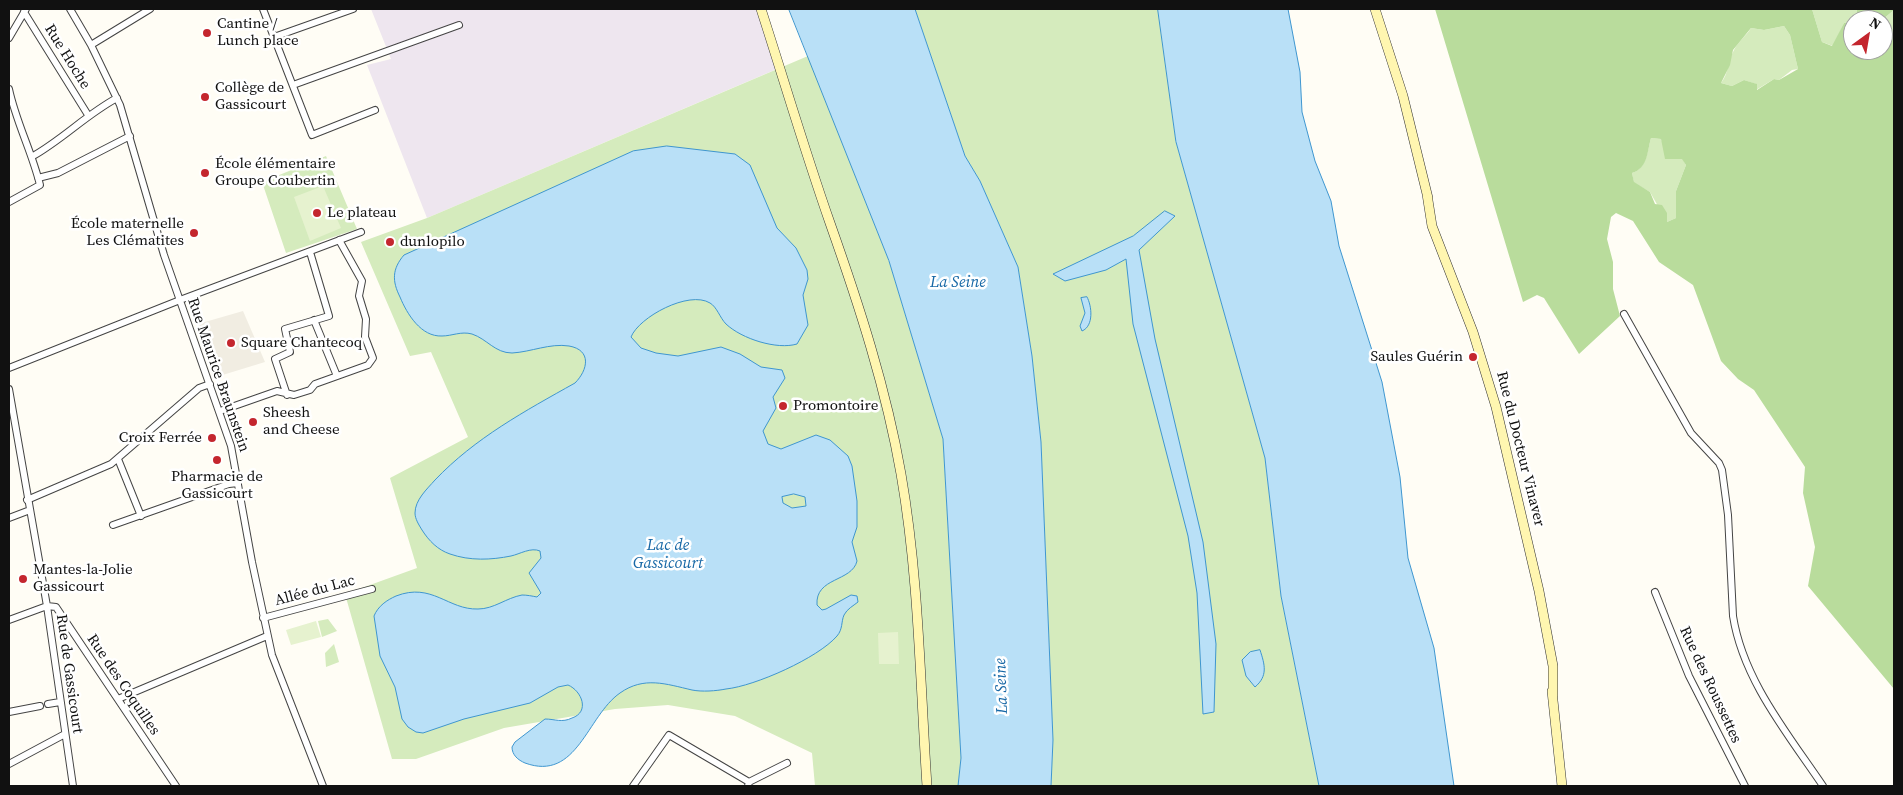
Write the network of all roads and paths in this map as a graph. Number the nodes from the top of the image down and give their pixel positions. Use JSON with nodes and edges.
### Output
{"nodes":[{"id":1,"x":70,"y":9,"type":"edge"},
{"id":2,"x":150,"y":9,"type":"edge"},
{"id":3,"x":263,"y":9,"type":"edge"},
{"id":4,"x":353,"y":9,"type":"edge"},
{"id":5,"x":761,"y":9,"type":"edge"},
{"id":6,"x":1375,"y":9,"type":"edge"},
{"id":7,"x":25,"y":10,"type":"edge"},
{"id":8,"x":459,"y":25,"type":"dead end"},
{"id":9,"x":274,"y":37,"type":"junction"},
{"id":10,"x":9,"y":38,"type":"edge"},
{"id":11,"x":91,"y":45,"type":"junction"},
{"id":12,"x":292,"y":85,"type":"junction"},
{"id":13,"x":9,"y":89,"type":"edge"},
{"id":14,"x":117,"y":98,"type":"junction"},
{"id":15,"x":375,"y":110,"type":"dead end"},
{"id":16,"x":88,"y":115,"type":"junction"},
{"id":17,"x":130,"y":136,"type":"junction"},
{"id":18,"x":33,"y":156,"type":"junction"},
{"id":19,"x":38,"y":178,"type":"junction"},
{"id":20,"x":9,"y":202,"type":"edge"},
{"id":21,"x":361,"y":232,"type":"dead end"},
{"id":22,"x":339,"y":240,"type":"junction"},
{"id":23,"x":310,"y":252,"type":"junction"},
{"id":24,"x":180,"y":300,"type":"junction"},
{"id":25,"x":1624,"y":314,"type":"dead end"},
{"id":26,"x":314,"y":320,"type":"junction"},
{"id":27,"x":9,"y":368,"type":"edge"},
{"id":28,"x":337,"y":376,"type":"junction"},
{"id":29,"x":210,"y":384,"type":"junction"},
{"id":30,"x":9,"y":389,"type":"edge"},
{"id":31,"x":287,"y":394,"type":"junction"},
{"id":32,"x":220,"y":411,"type":"junction"},
{"id":33,"x":118,"y":459,"type":"junction"},
{"id":34,"x":238,"y":483,"type":"junction"},
{"id":35,"x":28,"y":500,"type":"junction"},
{"id":36,"x":30,"y":510,"type":"junction"},
{"id":37,"x":141,"y":516,"type":"junction"},
{"id":38,"x":9,"y":518,"type":"edge"},
{"id":39,"x":113,"y":525,"type":"dead end"},
{"id":40,"x":372,"y":589,"type":"dead end"},
{"id":41,"x":1655,"y":592,"type":"dead end"},
{"id":42,"x":47,"y":606,"type":"junction"},
{"id":43,"x":263,"y":618,"type":"junction"},
{"id":44,"x":9,"y":620,"type":"edge"},
{"id":45,"x":267,"y":636,"type":"junction"},
{"id":46,"x":118,"y":699,"type":"junction"},
{"id":47,"x":60,"y":702,"type":"junction"},
{"id":48,"x":48,"y":704,"type":"dead end"},
{"id":49,"x":40,"y":706,"type":"dead end"},
{"id":50,"x":9,"y":712,"type":"edge"},
{"id":51,"x":65,"y":734,"type":"junction"},
{"id":52,"x":786,"y":763,"type":"dead end"},
{"id":53,"x":9,"y":764,"type":"edge"},
{"id":54,"x":748,"y":784,"type":"edge"},
{"id":55,"x":73,"y":786,"type":"edge"},
{"id":56,"x":176,"y":786,"type":"edge"},
{"id":57,"x":323,"y":786,"type":"edge"},
{"id":58,"x":633,"y":786,"type":"edge"},
{"id":59,"x":927,"y":786,"type":"edge"},
{"id":60,"x":1562,"y":786,"type":"edge"},
{"id":61,"x":1745,"y":786,"type":"edge"},
{"id":62,"x":1823,"y":786,"type":"edge"}],
"edges":[{"from":1,"to":11,"type":"street","name":"Rue Maurice Braunstein"},
{"from":2,"to":11,"type":"street"},
{"from":3,"to":9,"type":"street"},
{"from":4,"to":9,"type":"street"},
{"from":5,"to":59,"type":"main road"},
{"from":6,"to":60,"type":"main road","name":"Rue du Docteur Vinaver"},
{"from":7,"to":10,"type":"street"},
{"from":7,"to":16,"type":"street","name":"Rue Hoche"},
{"from":8,"to":12,"type":"street"},
{"from":9,"to":12,"type":"street"},
{"from":11,"to":14,"type":"street","name":"Rue Maurice Braunstein"},
{"from":12,"to":15,"type":"street"},
{"from":13,"to":18,"type":"street"},
{"from":14,"to":16,"type":"street"},
{"from":14,"to":17,"type":"street","name":"Rue Maurice Braunstein"},
{"from":16,"to":18,"type":"street"},
{"from":17,"to":19,"type":"street"},
{"from":17,"to":24,"type":"street","name":"Rue Maurice Braunstein"},
{"from":18,"to":19,"type":"street"},
{"from":19,"to":20,"type":"street"},
{"from":21,"to":22,"type":"street"},
{"from":22,"to":23,"type":"street"},
{"from":22,"to":28,"type":"street"},
{"from":23,"to":24,"type":"street"},
{"from":23,"to":26,"type":"street"},
{"from":24,"to":27,"type":"street"},
{"from":24,"to":29,"type":"street","name":"Rue Maurice Braunstein"},
{"from":25,"to":62,"type":"street"},
{"from":26,"to":28,"type":"street"},
{"from":26,"to":31,"type":"street"},
{"from":28,"to":31,"type":"street"},
{"from":29,"to":32,"type":"street","name":"Rue Maurice Braunstein"},
{"from":29,"to":33,"type":"street"},
{"from":30,"to":35,"type":"street","name":"Rue de Gassicourt"},
{"from":31,"to":32,"type":"street"},
{"from":32,"to":34,"type":"street","name":"Rue Maurice Braunstein"},
{"from":33,"to":35,"type":"street"},
{"from":33,"to":37,"type":"street"},
{"from":34,"to":37,"type":"street"},
{"from":34,"to":43,"type":"street","name":"Rue Maurice Braunstein"},
{"from":35,"to":36,"type":"street","name":"Rue de Gassicourt"},
{"from":36,"to":38,"type":"street"},
{"from":36,"to":42,"type":"street","name":"Rue de Gassicourt"},
{"from":37,"to":39,"type":"street"},
{"from":40,"to":43,"type":"street","name":"Allée du Lac"},
{"from":41,"to":61,"type":"street","name":"Rue des Roussettes"},
{"from":42,"to":44,"type":"street"},
{"from":42,"to":46,"type":"street","name":"Rue des Coquilles"},
{"from":42,"to":47,"type":"street","name":"Rue de Gassicourt"},
{"from":43,"to":45,"type":"street","name":"Rue Maurice Braunstein"},
{"from":45,"to":46,"type":"street"},
{"from":45,"to":57,"type":"street","name":"Rue Maurice Braunstein"},
{"from":46,"to":56,"type":"street","name":"Rue des Coquilles"},
{"from":47,"to":48,"type":"street"},
{"from":47,"to":51,"type":"street","name":"Rue de Gassicourt"},
{"from":49,"to":50,"type":"street"},
{"from":51,"to":53,"type":"street"},
{"from":51,"to":55,"type":"street","name":"Rue de Gassicourt"},
{"from":52,"to":54,"type":"street"},
{"from":54,"to":58,"type":"street"}]}
